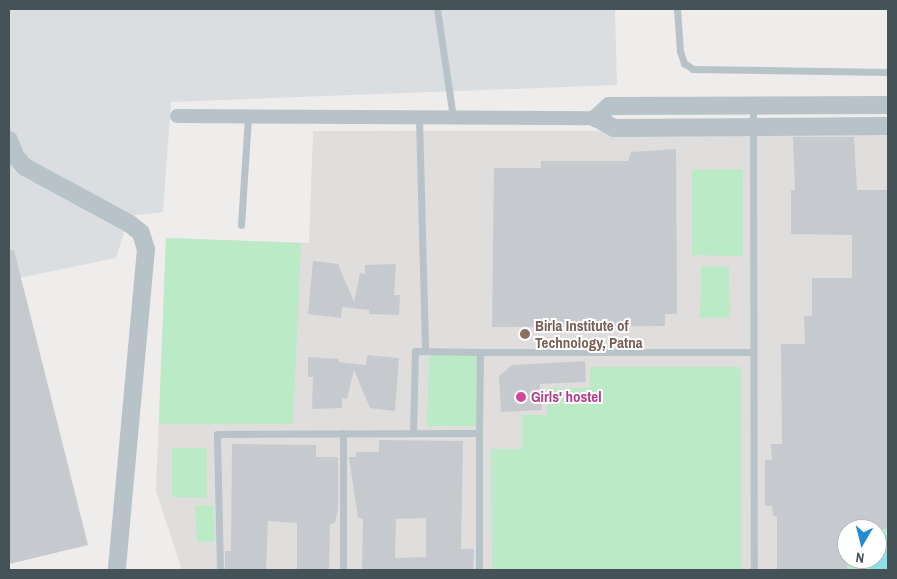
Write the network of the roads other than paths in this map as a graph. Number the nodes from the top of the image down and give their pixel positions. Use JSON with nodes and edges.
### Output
{"nodes":[{"id":1,"x":437,"y":9,"type":"edge"},
{"id":2,"x":677,"y":9,"type":"edge"},
{"id":3,"x":888,"y":72,"type":"edge"},
{"id":4,"x":888,"y":105,"type":"edge"},
{"id":5,"x":753,"y":106,"type":"junction"},
{"id":6,"x":177,"y":116,"type":"dead end"},
{"id":7,"x":248,"y":117,"type":"junction"},
{"id":8,"x":419,"y":118,"type":"junction"},
{"id":9,"x":454,"y":118,"type":"junction"},
{"id":10,"x":596,"y":118,"type":"junction"},
{"id":11,"x":888,"y":126,"type":"edge"},
{"id":12,"x":753,"y":127,"type":"junction"},
{"id":13,"x":9,"y":140,"type":"edge"},
{"id":14,"x":241,"y":225,"type":"dead end"},
{"id":15,"x":425,"y":352,"type":"junction"},
{"id":16,"x":480,"y":352,"type":"junction"},
{"id":17,"x":753,"y":352,"type":"junction"},
{"id":18,"x":343,"y":433,"type":"junction"},
{"id":19,"x":413,"y":433,"type":"junction"},
{"id":20,"x":479,"y":433,"type":"junction"},
{"id":21,"x":117,"y":570,"type":"edge"},
{"id":22,"x":220,"y":570,"type":"edge"},
{"id":23,"x":343,"y":570,"type":"edge"},
{"id":24,"x":479,"y":570,"type":"edge"},
{"id":25,"x":754,"y":570,"type":"edge"}],
"edges":[{"from":1,"to":9,"type":"lane"},
{"from":2,"to":3,"type":"lane"},
{"from":4,"to":5,"type":"street"},
{"from":5,"to":10,"type":"street"},
{"from":5,"to":12,"type":"lane"},
{"from":6,"to":7,"type":"street"},
{"from":7,"to":8,"type":"street"},
{"from":7,"to":14,"type":"lane"},
{"from":8,"to":9,"type":"street"},
{"from":8,"to":15,"type":"lane"},
{"from":9,"to":10,"type":"street"},
{"from":10,"to":12,"type":"street"},
{"from":11,"to":12,"type":"street"},
{"from":12,"to":17,"type":"lane"},
{"from":13,"to":21,"type":"street"},
{"from":15,"to":16,"type":"lane"},
{"from":15,"to":19,"type":"lane"},
{"from":16,"to":17,"type":"lane"},
{"from":16,"to":20,"type":"lane"},
{"from":17,"to":25,"type":"lane"},
{"from":18,"to":19,"type":"lane"},
{"from":18,"to":22,"type":"lane"},
{"from":18,"to":23,"type":"lane"},
{"from":19,"to":20,"type":"lane"},
{"from":20,"to":24,"type":"lane"}]}
